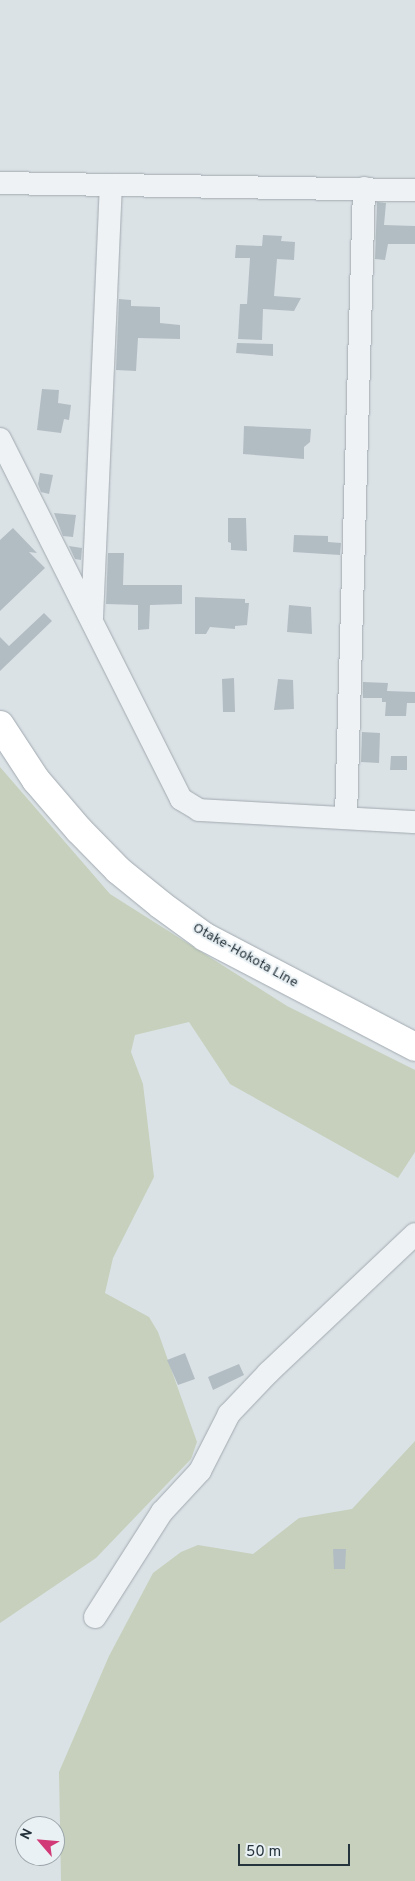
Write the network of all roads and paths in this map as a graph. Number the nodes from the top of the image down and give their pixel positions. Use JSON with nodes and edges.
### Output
{"nodes":[{"id":1,"x":0,"y":183,"type":"edge"},
{"id":2,"x":111,"y":185,"type":"junction"},
{"id":3,"x":364,"y":188,"type":"junction"},
{"id":4,"x":415,"y":190,"type":"edge"},
{"id":5,"x":0,"y":439,"type":"edge"},
{"id":6,"x":92,"y":619,"type":"junction"},
{"id":7,"x":0,"y":725,"type":"edge"},
{"id":8,"x":346,"y":817,"type":"junction"},
{"id":9,"x":415,"y":822,"type":"edge"},
{"id":10,"x":415,"y":1047,"type":"edge"},
{"id":11,"x":415,"y":1234,"type":"edge"},
{"id":12,"x":95,"y":1617,"type":"dead end"}],
"edges":[{"from":1,"to":2,"type":"street"},
{"from":2,"to":3,"type":"street"},
{"from":2,"to":6,"type":"street"},
{"from":3,"to":4,"type":"street"},
{"from":3,"to":8,"type":"street"},
{"from":5,"to":6,"type":"street"},
{"from":6,"to":8,"type":"street"},
{"from":7,"to":10,"type":"main road","name":"Otake-Hokota Line"},
{"from":8,"to":9,"type":"street"},
{"from":11,"to":12,"type":"street"}]}
